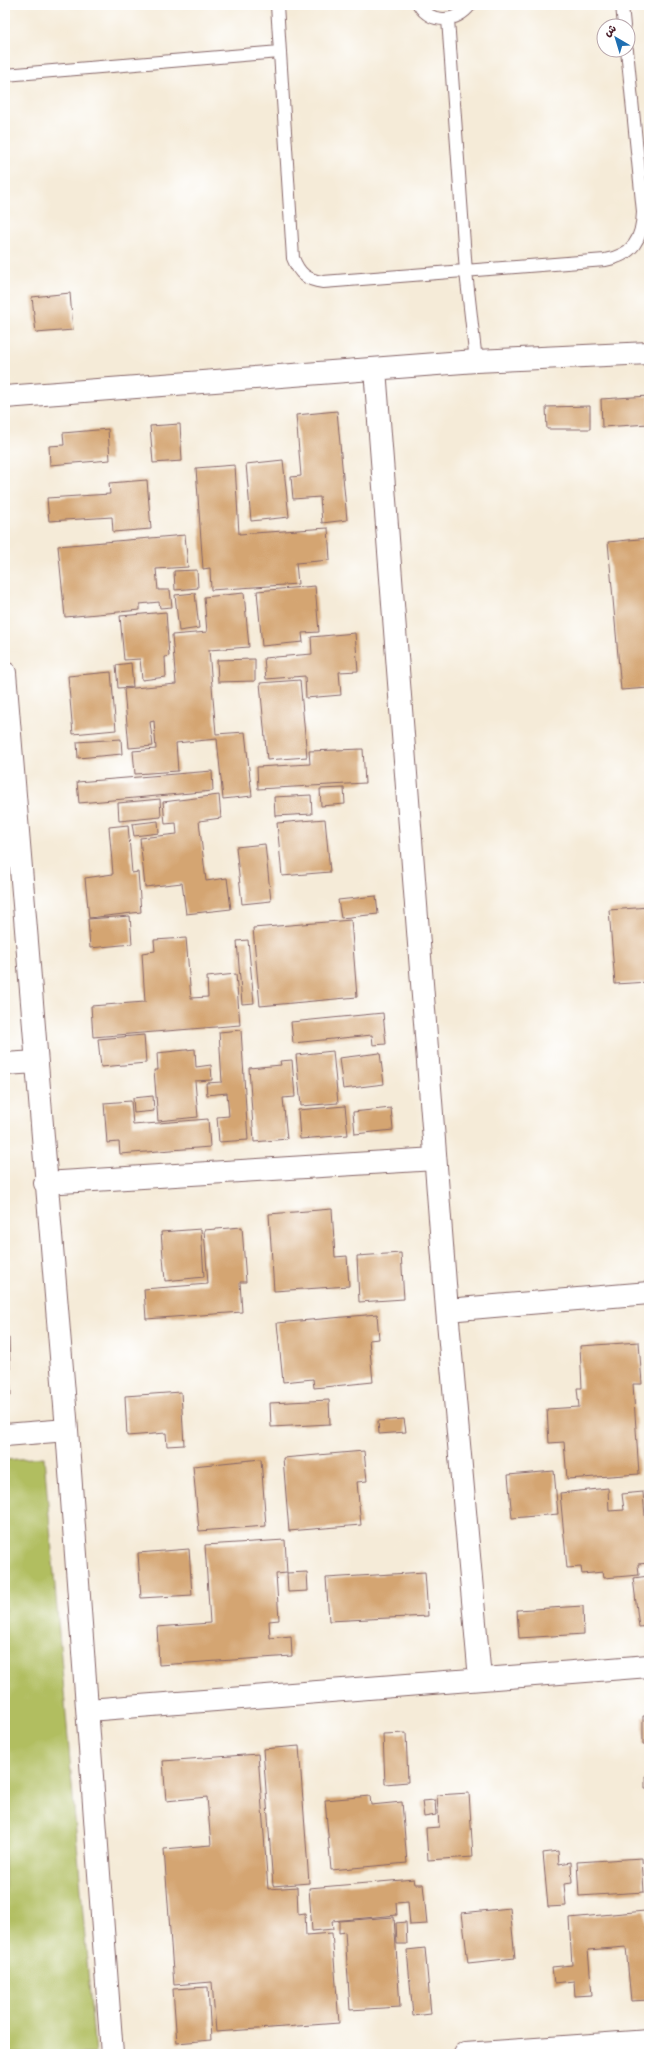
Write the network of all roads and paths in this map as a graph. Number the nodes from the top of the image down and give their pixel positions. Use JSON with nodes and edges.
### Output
{"nodes":[{"id":1,"x":277,"y":5,"type":"edge"},
{"id":2,"x":419,"y":5,"type":"edge"},
{"id":3,"x":470,"y":5,"type":"edge"},
{"id":4,"x":622,"y":5,"type":"edge"},
{"id":5,"x":623,"y":18,"type":"edge"},
{"id":6,"x":448,"y":19,"type":"junction"},
{"id":7,"x":280,"y":52,"type":"junction"},
{"id":8,"x":628,"y":58,"type":"edge"},
{"id":9,"x":5,"y":75,"type":"edge"},
{"id":10,"x":646,"y":212,"type":"edge"},
{"id":11,"x":466,"y":272,"type":"junction"},
{"id":12,"x":649,"y":353,"type":"edge"},
{"id":13,"x":476,"y":361,"type":"junction"},
{"id":14,"x":375,"y":369,"type":"junction"},
{"id":15,"x":5,"y":397,"type":"edge"},
{"id":16,"x":5,"y":673,"type":"edge"},
{"id":17,"x":6,"y":698,"type":"edge"},
{"id":18,"x":36,"y":1062,"type":"junction"},
{"id":19,"x":5,"y":1064,"type":"edge"},
{"id":20,"x":435,"y":1159,"type":"junction"},
{"id":21,"x":45,"y":1183,"type":"junction"},
{"id":22,"x":649,"y":1294,"type":"edge"},
{"id":23,"x":447,"y":1310,"type":"junction"},
{"id":24,"x":67,"y":1430,"type":"junction"},
{"id":25,"x":5,"y":1435,"type":"edge"},
{"id":26,"x":649,"y":1666,"type":"edge"},
{"id":27,"x":480,"y":1679,"type":"junction"},
{"id":28,"x":88,"y":1710,"type":"junction"},
{"id":29,"x":649,"y":2041,"type":"edge"},
{"id":30,"x":112,"y":2054,"type":"edge"},
{"id":31,"x":465,"y":2054,"type":"edge"}],
"edges":[{"from":1,"to":7,"type":"lane"},
{"from":2,"to":6,"type":"lane"},
{"from":3,"to":6,"type":"lane"},
{"from":4,"to":5,"type":"lane"},
{"from":6,"to":11,"type":"lane"},
{"from":7,"to":9,"type":"lane"},
{"from":7,"to":11,"type":"lane"},
{"from":8,"to":10,"type":"lane"},
{"from":10,"to":11,"type":"lane"},
{"from":11,"to":13,"type":"lane"},
{"from":12,"to":13,"type":"street"},
{"from":13,"to":14,"type":"street"},
{"from":14,"to":15,"type":"street"},
{"from":14,"to":20,"type":"street"},
{"from":16,"to":17,"type":"street"},
{"from":17,"to":18,"type":"street"},
{"from":18,"to":19,"type":"street"},
{"from":18,"to":21,"type":"street"},
{"from":20,"to":21,"type":"street"},
{"from":20,"to":23,"type":"street"},
{"from":21,"to":24,"type":"street"},
{"from":22,"to":23,"type":"street"},
{"from":23,"to":27,"type":"street"},
{"from":24,"to":25,"type":"street"},
{"from":24,"to":28,"type":"street"},
{"from":26,"to":27,"type":"street"},
{"from":27,"to":28,"type":"street"},
{"from":28,"to":30,"type":"street"},
{"from":29,"to":31,"type":"street"}]}
